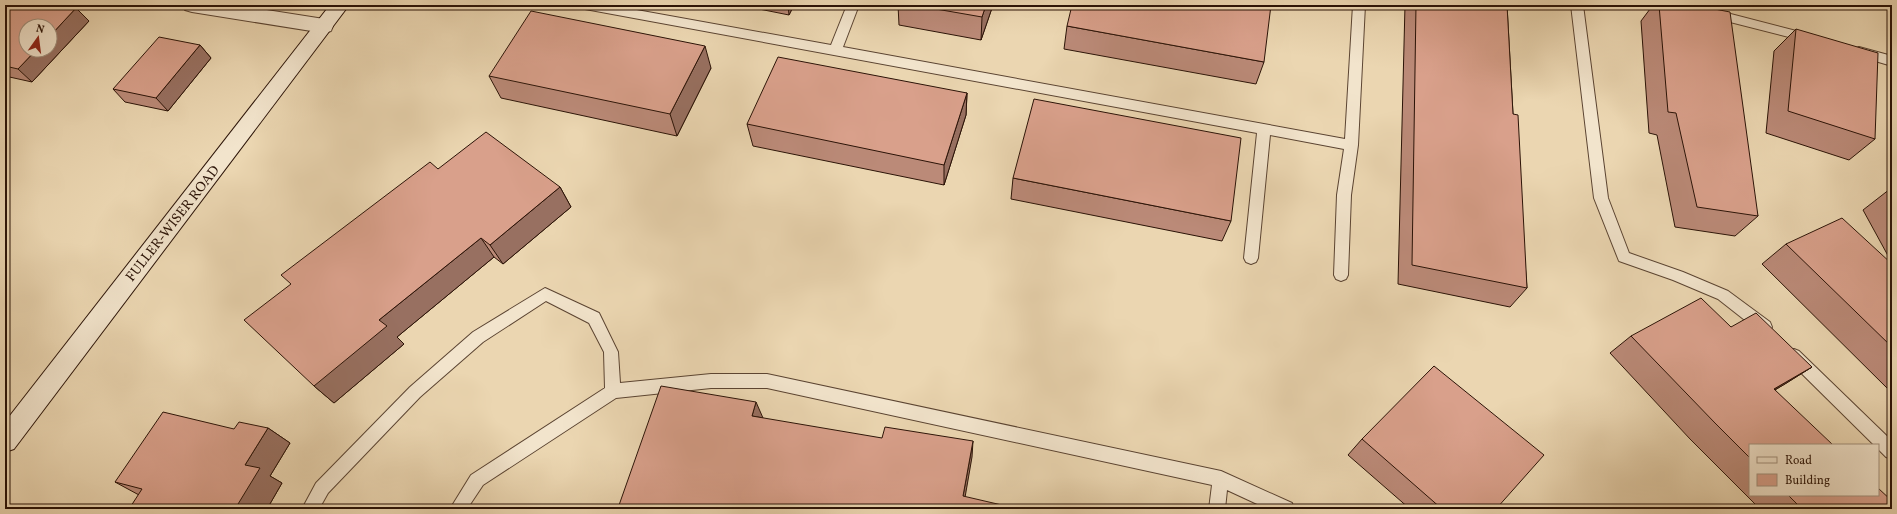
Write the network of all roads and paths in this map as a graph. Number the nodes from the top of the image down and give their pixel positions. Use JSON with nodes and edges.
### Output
{"nodes":[{"id":1,"x":192,"y":5,"type":"edge"},
{"id":2,"x":340,"y":5,"type":"edge"},
{"id":3,"x":585,"y":5,"type":"edge"},
{"id":4,"x":853,"y":5,"type":"edge"},
{"id":5,"x":1359,"y":5,"type":"edge"},
{"id":6,"x":1577,"y":5,"type":"edge"},
{"id":7,"x":1679,"y":5,"type":"edge"},
{"id":8,"x":324,"y":26,"type":"junction"},
{"id":9,"x":1818,"y":41,"type":"edge"},
{"id":10,"x":1848,"y":49,"type":"edge"},
{"id":11,"x":834,"y":51,"type":"junction"},
{"id":12,"x":1892,"y":62,"type":"edge"},
{"id":13,"x":1264,"y":129,"type":"junction"},
{"id":14,"x":1351,"y":145,"type":"junction"},
{"id":15,"x":1251,"y":258,"type":"dead end"},
{"id":16,"x":1341,"y":275,"type":"dead end"},
{"id":17,"x":1774,"y":336,"type":"edge"},
{"id":18,"x":1785,"y":347,"type":"edge"},
{"id":19,"x":613,"y":391,"type":"junction"},
{"id":20,"x":5,"y":441,"type":"edge"},
{"id":21,"x":1892,"y":452,"type":"edge"},
{"id":22,"x":1221,"y":478,"type":"junction"},
{"id":23,"x":310,"y":509,"type":"edge"},
{"id":24,"x":458,"y":509,"type":"edge"},
{"id":25,"x":1218,"y":509,"type":"edge"},
{"id":26,"x":1286,"y":509,"type":"edge"}],
"edges":[{"from":1,"to":8,"type":"street"},
{"from":2,"to":8,"type":"street","name":"FULLER-WISER ROAD"},
{"from":3,"to":11,"type":"lane"},
{"from":4,"to":11,"type":"lane"},
{"from":5,"to":14,"type":"lane"},
{"from":6,"to":17,"type":"lane"},
{"from":7,"to":9,"type":"lane"},
{"from":8,"to":20,"type":"street","name":"FULLER-WISER ROAD"},
{"from":10,"to":12,"type":"lane"},
{"from":11,"to":13,"type":"lane"},
{"from":13,"to":14,"type":"lane"},
{"from":13,"to":15,"type":"lane"},
{"from":14,"to":16,"type":"lane"},
{"from":18,"to":21,"type":"lane"},
{"from":19,"to":22,"type":"lane"},
{"from":19,"to":23,"type":"lane"},
{"from":19,"to":24,"type":"lane"},
{"from":22,"to":25,"type":"lane"},
{"from":22,"to":26,"type":"lane"}]}
